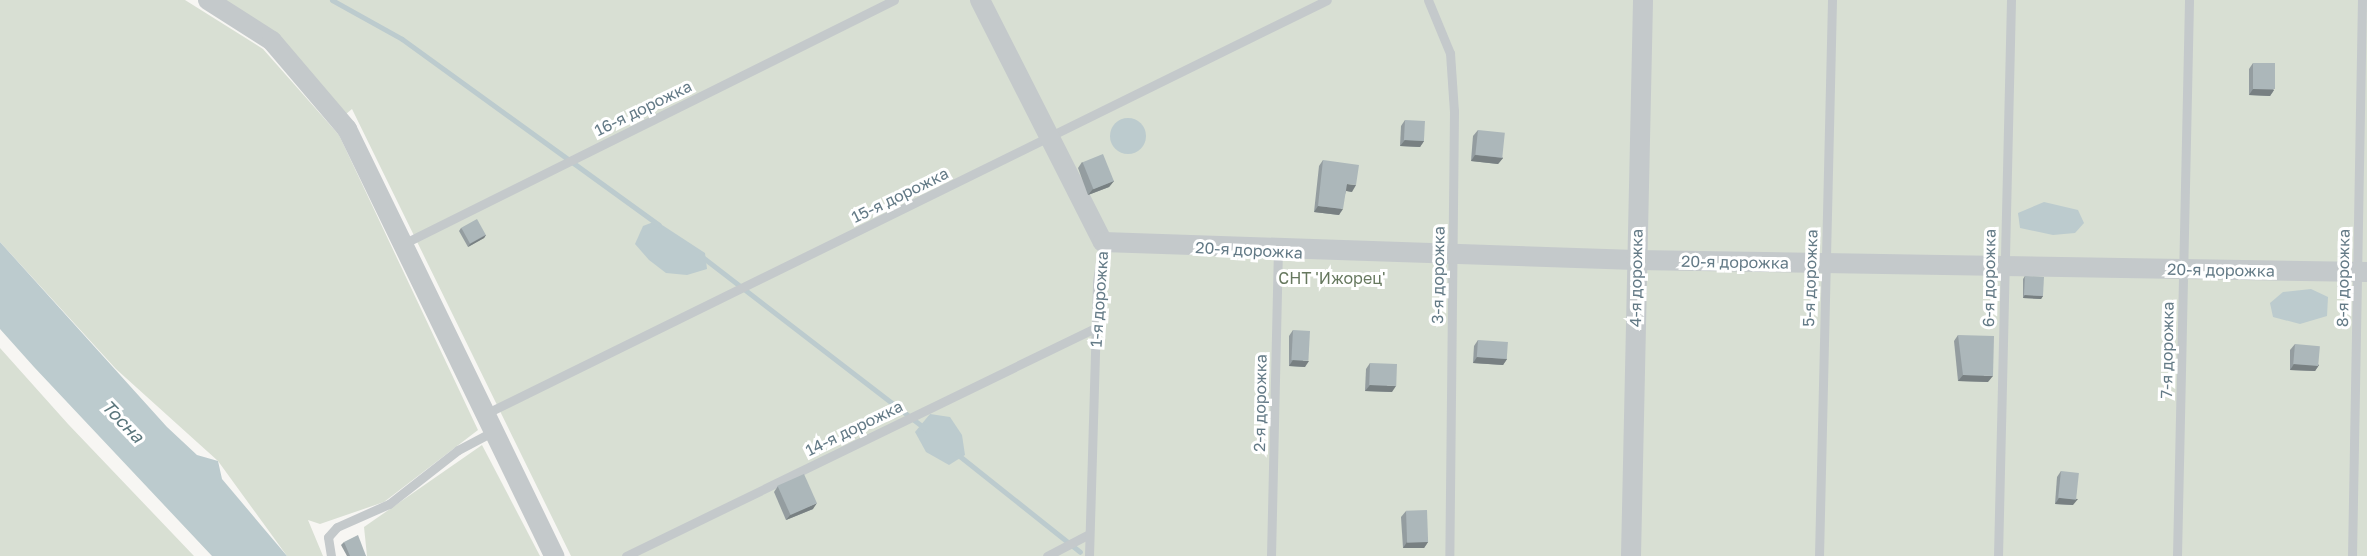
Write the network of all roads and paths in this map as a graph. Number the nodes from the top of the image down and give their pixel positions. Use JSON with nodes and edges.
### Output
{"nodes":[{"id":1,"x":208,"y":0,"type":"edge"},
{"id":2,"x":894,"y":0,"type":"edge"},
{"id":3,"x":980,"y":0,"type":"edge"},
{"id":4,"x":1327,"y":0,"type":"edge"},
{"id":5,"x":1428,"y":0,"type":"edge"},
{"id":6,"x":1643,"y":0,"type":"edge"},
{"id":7,"x":1832,"y":0,"type":"edge"},
{"id":8,"x":2011,"y":0,"type":"edge"},
{"id":9,"x":2188,"y":0,"type":"edge"},
{"id":10,"x":2364,"y":5,"type":"edge"},
{"id":11,"x":2364,"y":134,"type":"edge"},
{"id":12,"x":1050,"y":138,"type":"junction"},
{"id":13,"x":405,"y":243,"type":"junction"},
{"id":14,"x":1103,"y":243,"type":"junction"},
{"id":15,"x":1278,"y":251,"type":"junction"},
{"id":16,"x":1454,"y":256,"type":"junction"},
{"id":17,"x":1636,"y":260,"type":"junction"},
{"id":18,"x":1825,"y":263,"type":"junction"},
{"id":19,"x":2004,"y":266,"type":"junction"},
{"id":20,"x":2183,"y":269,"type":"junction"},
{"id":21,"x":2362,"y":272,"type":"edge"},
{"id":22,"x":1095,"y":328,"type":"junction"},
{"id":23,"x":489,"y":423,"type":"junction"},
{"id":24,"x":1085,"y":536,"type":"junction"},
{"id":25,"x":331,"y":556,"type":"edge"},
{"id":26,"x":554,"y":556,"type":"edge"},
{"id":27,"x":626,"y":556,"type":"edge"},
{"id":28,"x":1047,"y":556,"type":"edge"},
{"id":29,"x":1089,"y":556,"type":"edge"},
{"id":30,"x":1272,"y":556,"type":"edge"},
{"id":31,"x":1449,"y":556,"type":"edge"},
{"id":32,"x":1632,"y":556,"type":"edge"},
{"id":33,"x":1819,"y":556,"type":"edge"},
{"id":34,"x":1998,"y":556,"type":"edge"},
{"id":35,"x":2177,"y":556,"type":"edge"},
{"id":36,"x":2352,"y":556,"type":"edge"}],
"edges":[{"from":1,"to":13,"type":"street"},
{"from":2,"to":13,"type":"lane","name":"16-я дорожка"},
{"from":3,"to":12,"type":"street","name":"1-я дорожка"},
{"from":4,"to":12,"type":"lane","name":"15-я дорожка"},
{"from":5,"to":16,"type":"lane","name":"3-я дорожка"},
{"from":6,"to":17,"type":"street","name":"4-я дорожка"},
{"from":7,"to":18,"type":"lane","name":"5-я дорожка"},
{"from":8,"to":19,"type":"lane","name":"6-я дорожка"},
{"from":9,"to":20,"type":"lane","name":"7-я дорожка"},
{"from":10,"to":11,"type":"lane","name":"8-я дорожка"},
{"from":11,"to":21,"type":"lane","name":"8-я дорожка"},
{"from":12,"to":14,"type":"street","name":"1-я дорожка"},
{"from":12,"to":23,"type":"lane","name":"15-я дорожка"},
{"from":13,"to":23,"type":"street"},
{"from":14,"to":15,"type":"street","name":"20-я дорожка"},
{"from":14,"to":22,"type":"lane","name":"1-я дорожка"},
{"from":15,"to":16,"type":"street","name":"20-я дорожка"},
{"from":15,"to":30,"type":"lane","name":"2-я дорожка"},
{"from":16,"to":17,"type":"street","name":"20-я дорожка"},
{"from":16,"to":31,"type":"lane","name":"3-я дорожка"},
{"from":17,"to":18,"type":"street","name":"20-я дорожка"},
{"from":17,"to":32,"type":"street","name":"4-я дорожка"},
{"from":18,"to":19,"type":"street","name":"20-я дорожка"},
{"from":18,"to":33,"type":"lane","name":"5-я дорожка"},
{"from":19,"to":20,"type":"street","name":"20-я дорожка"},
{"from":19,"to":34,"type":"lane","name":"6-я дорожка"},
{"from":20,"to":21,"type":"street","name":"20-я дорожка"},
{"from":20,"to":35,"type":"lane","name":"7-я дорожка"},
{"from":21,"to":36,"type":"lane","name":"8-я дорожка"},
{"from":22,"to":24,"type":"lane","name":"1-я дорожка"},
{"from":22,"to":27,"type":"lane","name":"14-я дорожка"},
{"from":23,"to":25,"type":"lane","name":"15-я дорожка"},
{"from":23,"to":26,"type":"street"},
{"from":24,"to":28,"type":"lane"},
{"from":24,"to":29,"type":"lane","name":"1-я дорожка"}]}
